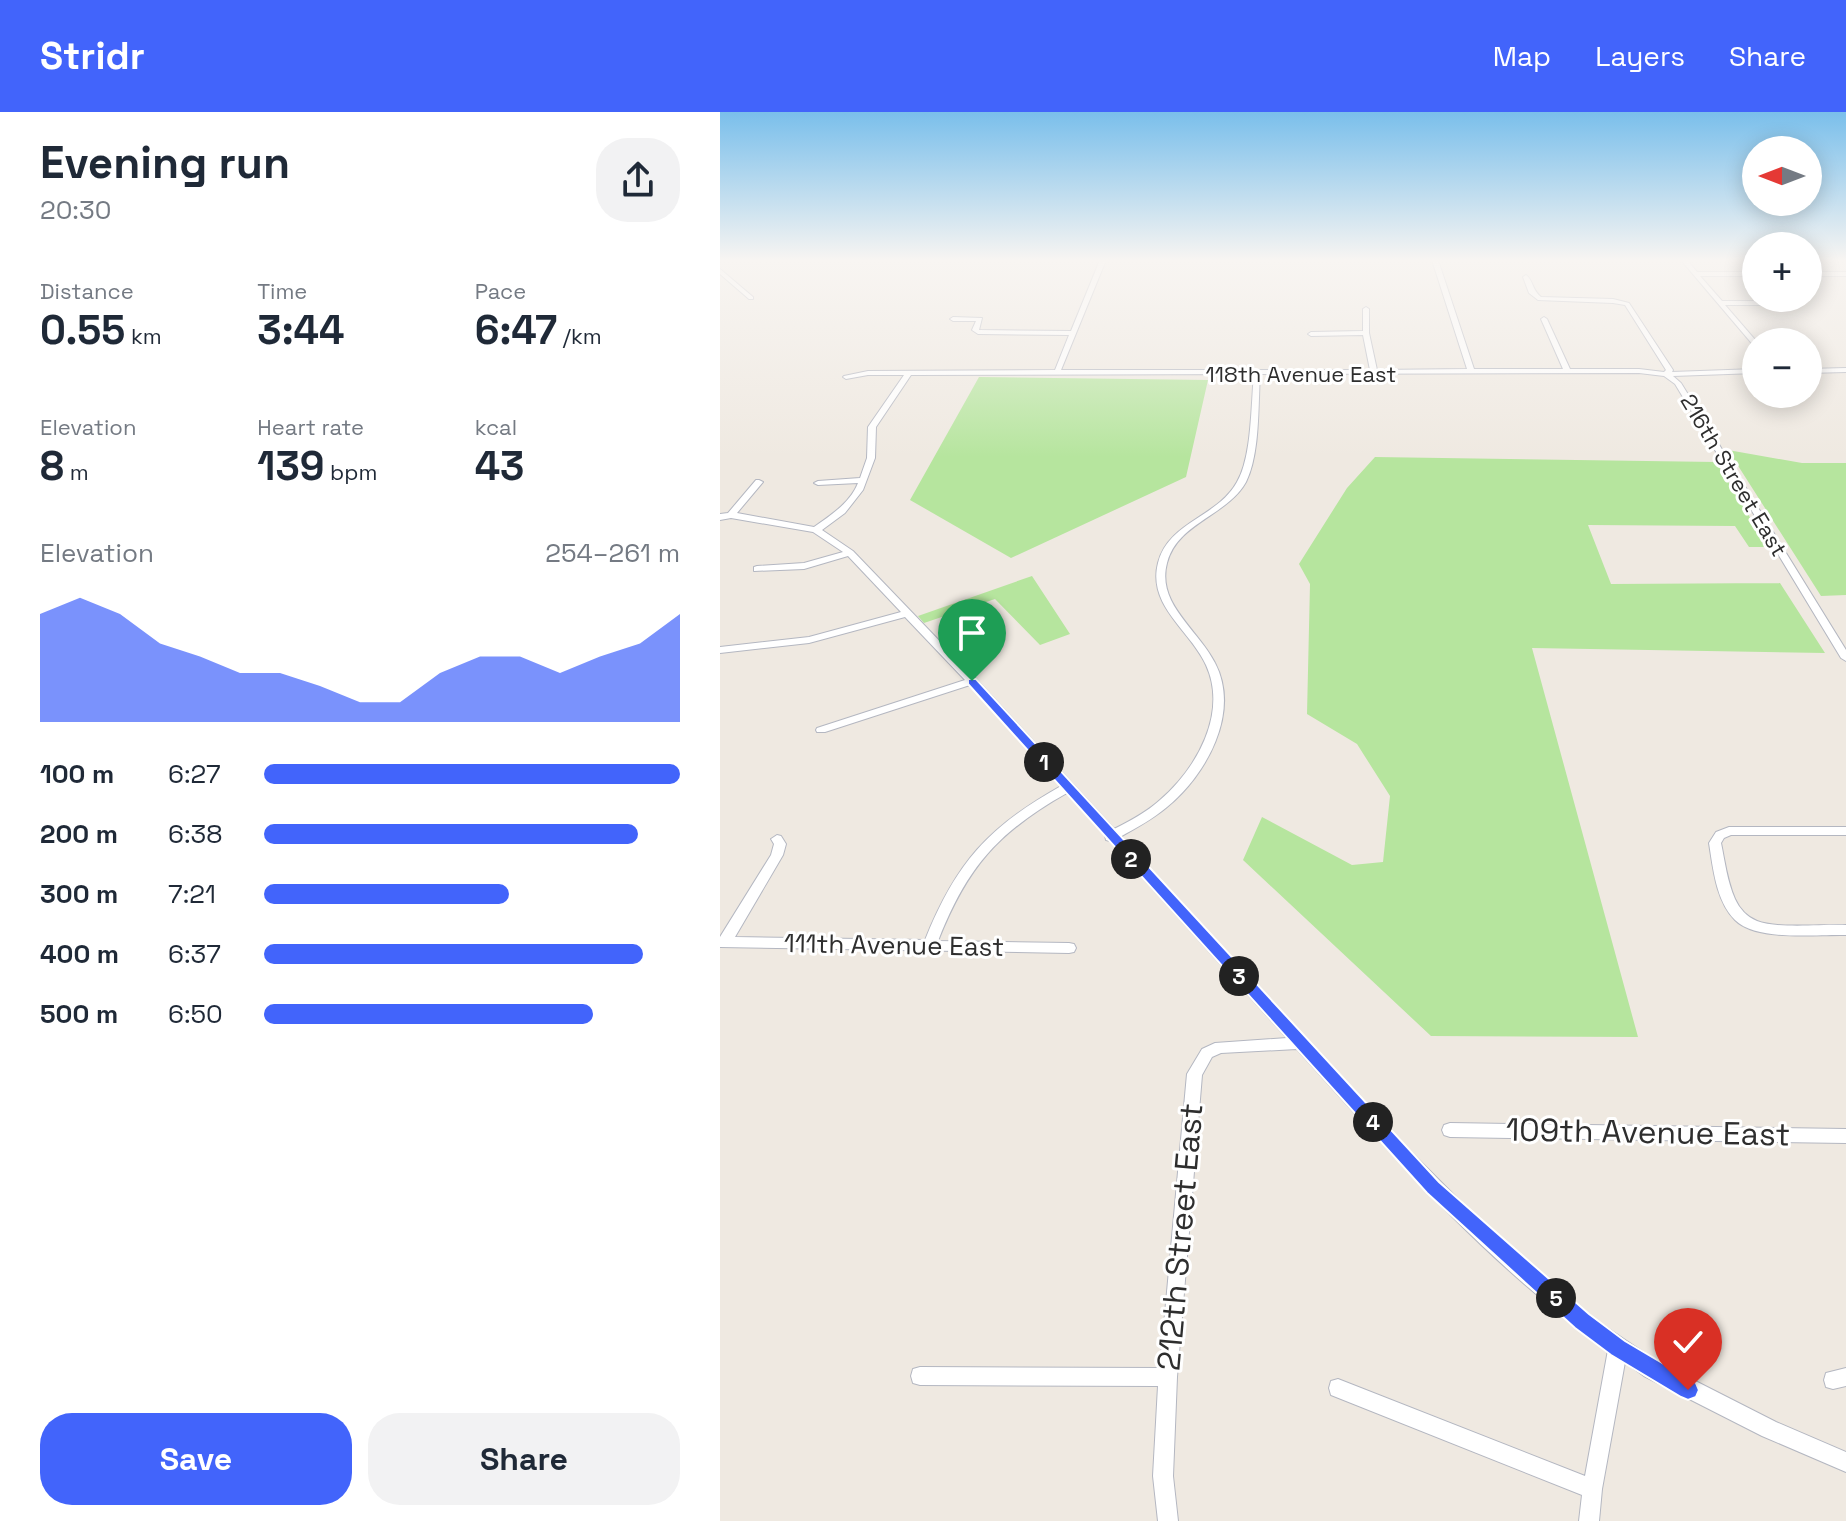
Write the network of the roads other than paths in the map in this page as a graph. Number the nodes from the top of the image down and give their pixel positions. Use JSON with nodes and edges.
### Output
{"nodes":[{"id":1,"x":977,"y":326,"type":"edge"},
{"id":2,"x":1076,"y":326,"type":"edge"},
{"id":3,"x":1366,"y":326,"type":"edge"},
{"id":4,"x":1456,"y":326,"type":"edge"},
{"id":5,"x":1547,"y":326,"type":"edge"},
{"id":6,"x":1643,"y":326,"type":"edge"},
{"id":7,"x":1073,"y":333,"type":"junction"},
{"id":8,"x":1366,"y":333,"type":"junction"},
{"id":9,"x":1311,"y":334,"type":"dead end"},
{"id":10,"x":1846,"y":370,"type":"edge"},
{"id":11,"x":1567,"y":371,"type":"junction"},
{"id":12,"x":1742,"y":371,"type":"edge"},
{"id":13,"x":1822,"y":371,"type":"edge"},
{"id":14,"x":1471,"y":372,"type":"junction"},
{"id":15,"x":909,"y":373,"type":"junction"},
{"id":16,"x":1057,"y":373,"type":"junction"},
{"id":17,"x":1374,"y":373,"type":"junction"},
{"id":18,"x":1257,"y":374,"type":"junction"},
{"id":19,"x":1666,"y":374,"type":"junction"},
{"id":20,"x":846,"y":377,"type":"dead end"},
{"id":21,"x":863,"y":480,"type":"junction"},
{"id":22,"x":759,"y":482,"type":"dead end"},
{"id":23,"x":818,"y":483,"type":"dead end"},
{"id":24,"x":731,"y":515,"type":"junction"},
{"id":25,"x":720,"y":517,"type":"edge"},
{"id":26,"x":816,"y":530,"type":"junction"},
{"id":27,"x":850,"y":553,"type":"junction"},
{"id":28,"x":757,"y":569,"type":"dead end"},
{"id":29,"x":905,"y":614,"type":"junction"},
{"id":30,"x":720,"y":650,"type":"edge"},
{"id":31,"x":1846,"y":658,"type":"edge"},
{"id":32,"x":972,"y":681,"type":"junction"},
{"id":33,"x":821,"y":730,"type":"dead end"},
{"id":34,"x":1067,"y":788,"type":"junction"},
{"id":35,"x":1846,"y":831,"type":"edge"},
{"id":36,"x":1110,"y":837,"type":"junction"},
{"id":37,"x":777,"y":839,"type":"dead end"},
{"id":38,"x":1846,"y":930,"type":"edge"},
{"id":39,"x":722,"y":942,"type":"edge"},
{"id":40,"x":929,"y":946,"type":"junction"},
{"id":41,"x":1069,"y":948,"type":"dead end"},
{"id":42,"x":1302,"y":1043,"type":"junction"},
{"id":43,"x":1450,"y":1130,"type":"dead end"},
{"id":44,"x":1846,"y":1136,"type":"edge"},
{"id":45,"x":1618,"y":1348,"type":"junction"},
{"id":46,"x":920,"y":1376,"type":"dead end"},
{"id":47,"x":1168,"y":1377,"type":"junction"},
{"id":48,"x":1338,"y":1388,"type":"dead end"},
{"id":49,"x":1846,"y":1462,"type":"edge"},
{"id":50,"x":1592,"y":1489,"type":"junction"},
{"id":51,"x":1168,"y":1521,"type":"edge"},
{"id":52,"x":1589,"y":1521,"type":"edge"}],
"edges":[{"from":1,"to":7,"type":"street"},
{"from":2,"to":7,"type":"street"},
{"from":3,"to":8,"type":"street"},
{"from":4,"to":14,"type":"street"},
{"from":5,"to":11,"type":"street"},
{"from":6,"to":19,"type":"street","name":"216th Street East"},
{"from":7,"to":16,"type":"street"},
{"from":8,"to":9,"type":"street"},
{"from":8,"to":17,"type":"street"},
{"from":10,"to":13,"type":"street"},
{"from":11,"to":14,"type":"street","name":"118th Avenue East"},
{"from":11,"to":19,"type":"street","name":"118th Avenue East"},
{"from":12,"to":19,"type":"street","name":"118th Avenue East"},
{"from":14,"to":17,"type":"street","name":"118th Avenue East"},
{"from":15,"to":16,"type":"street","name":"118th Avenue East"},
{"from":15,"to":20,"type":"street","name":"118th Avenue East"},
{"from":15,"to":21,"type":"street"},
{"from":16,"to":18,"type":"street","name":"118th Avenue East"},
{"from":17,"to":18,"type":"street","name":"118th Avenue East"},
{"from":18,"to":36,"type":"street"},
{"from":19,"to":31,"type":"street","name":"216th Street East"},
{"from":21,"to":23,"type":"street"},
{"from":21,"to":26,"type":"street"},
{"from":22,"to":24,"type":"street"},
{"from":24,"to":25,"type":"street"},
{"from":24,"to":26,"type":"street"},
{"from":26,"to":27,"type":"street"},
{"from":27,"to":28,"type":"street"},
{"from":27,"to":29,"type":"street"},
{"from":29,"to":30,"type":"street"},
{"from":29,"to":32,"type":"street"},
{"from":32,"to":33,"type":"street"},
{"from":32,"to":34,"type":"street"},
{"from":34,"to":36,"type":"street"},
{"from":34,"to":40,"type":"street"},
{"from":35,"to":38,"type":"street"},
{"from":36,"to":42,"type":"street"},
{"from":37,"to":39,"type":"street"},
{"from":39,"to":40,"type":"street","name":"111th Avenue East"},
{"from":40,"to":41,"type":"street","name":"111th Avenue East"},
{"from":42,"to":45,"type":"street"},
{"from":42,"to":47,"type":"street","name":"212th Street East"},
{"from":43,"to":44,"type":"street","name":"109th Avenue East"},
{"from":45,"to":49,"type":"street"},
{"from":45,"to":50,"type":"street"},
{"from":46,"to":47,"type":"street"},
{"from":47,"to":51,"type":"street","name":"212th Street East"},
{"from":48,"to":50,"type":"street"},
{"from":50,"to":52,"type":"street"}]}
